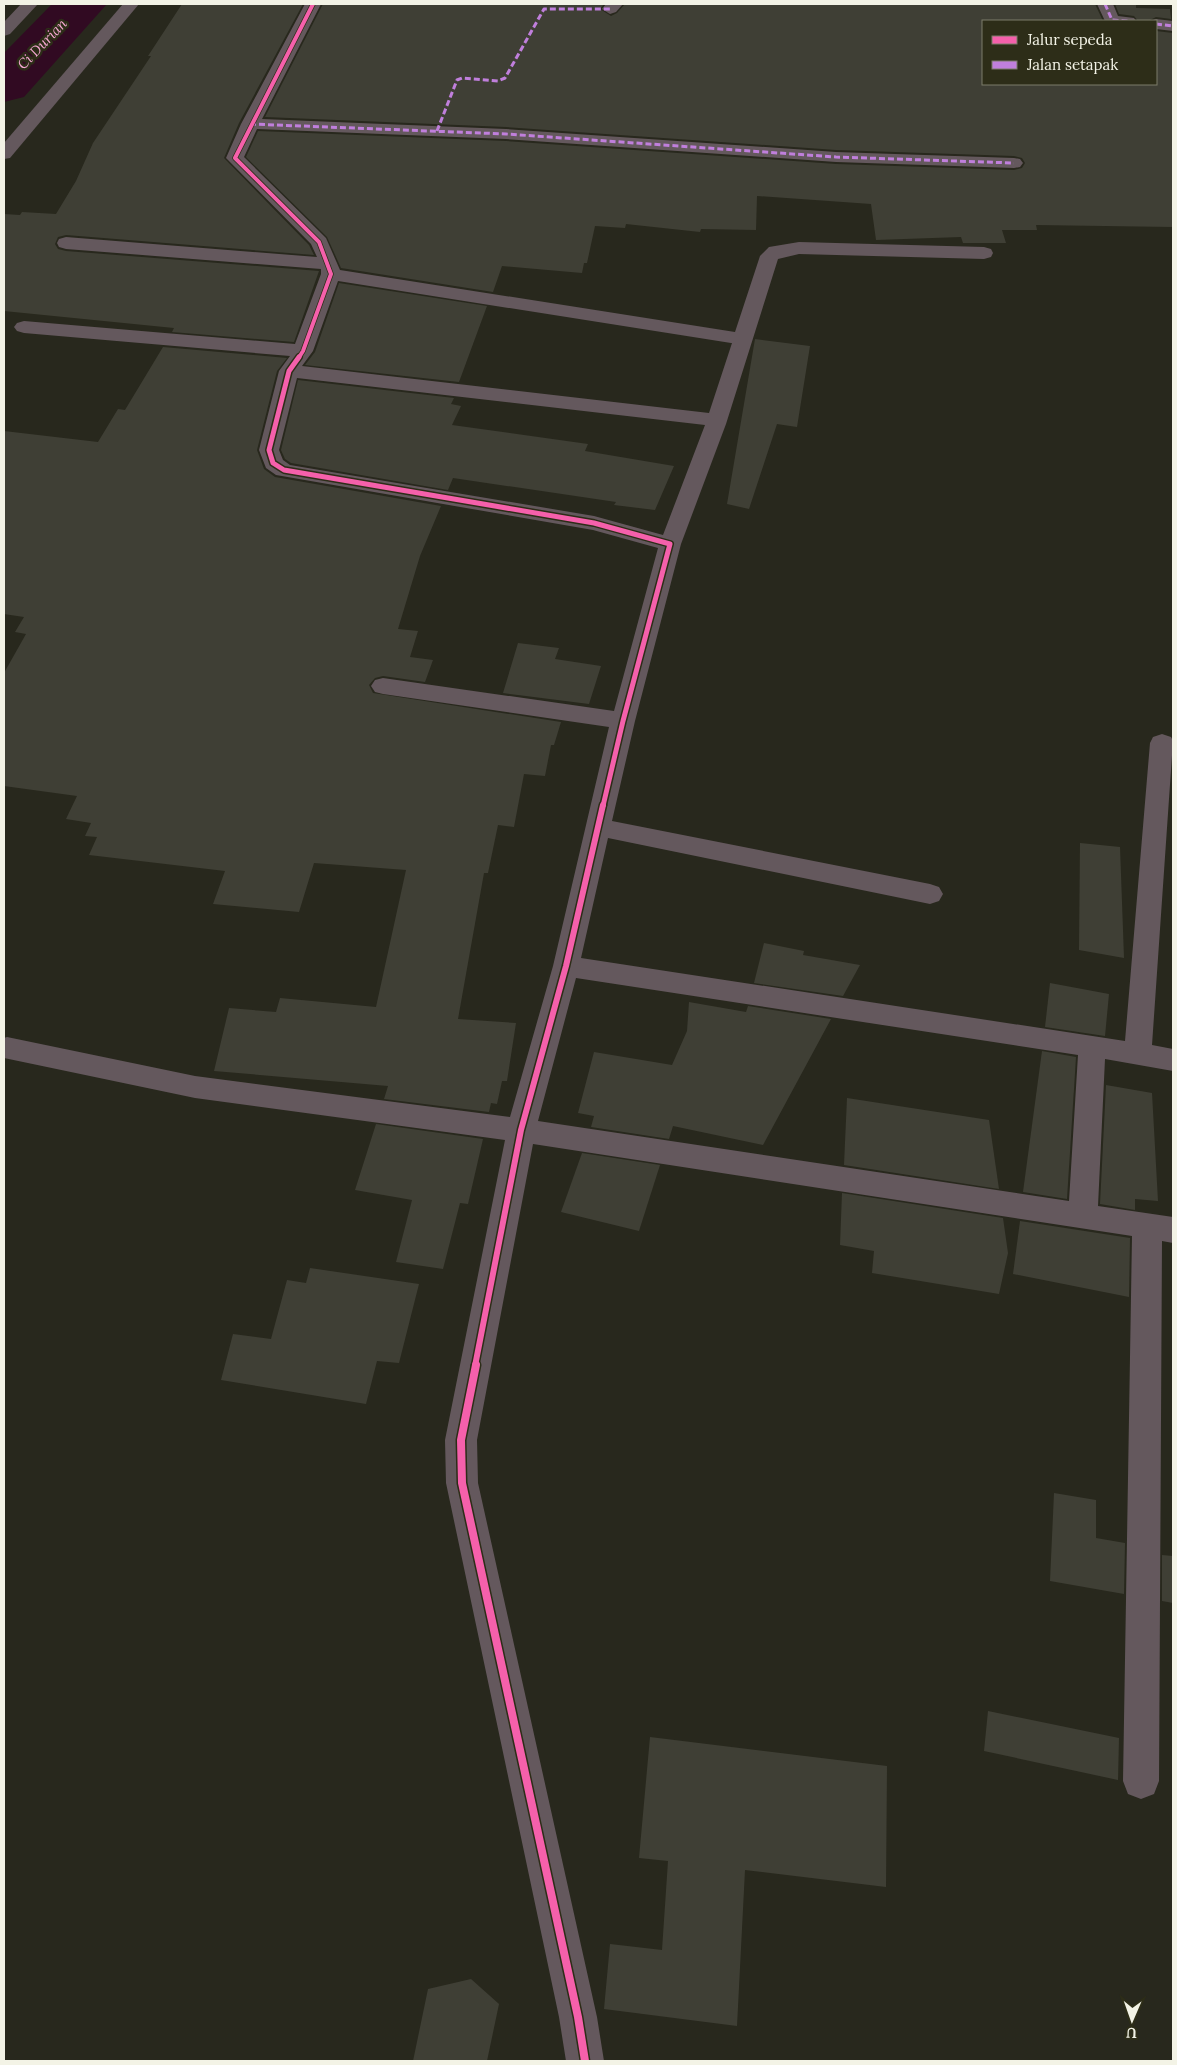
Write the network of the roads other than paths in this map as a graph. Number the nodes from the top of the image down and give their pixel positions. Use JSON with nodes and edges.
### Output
{"nodes":[{"id":1,"x":30,"y":4,"type":"edge"},
{"id":2,"x":131,"y":4,"type":"edge"},
{"id":3,"x":313,"y":4,"type":"edge"},
{"id":4,"x":1105,"y":4,"type":"edge"},
{"id":5,"x":11,"y":16,"type":"edge"},
{"id":6,"x":1112,"y":20,"type":"edge"},
{"id":7,"x":1157,"y":24,"type":"edge"},
{"id":8,"x":1173,"y":26,"type":"edge"},
{"id":9,"x":4,"y":31,"type":"edge"},
{"id":10,"x":250,"y":124,"type":"junction"},
{"id":11,"x":4,"y":154,"type":"edge"},
{"id":12,"x":1014,"y":163,"type":"dead end"},
{"id":13,"x":66,"y":243,"type":"dead end"},
{"id":14,"x":984,"y":253,"type":"dead end"},
{"id":15,"x":330,"y":269,"type":"junction"},
{"id":16,"x":24,"y":327,"type":"dead end"},
{"id":17,"x":731,"y":336,"type":"dead end"},
{"id":18,"x":296,"y":361,"type":"junction"},
{"id":19,"x":709,"y":419,"type":"dead end"},
{"id":20,"x":670,"y":544,"type":"junction"},
{"id":21,"x":383,"y":686,"type":"dead end"},
{"id":22,"x":623,"y":721,"type":"junction"},
{"id":23,"x":1162,"y":743,"type":"dead end"},
{"id":24,"x":598,"y":827,"type":"junction"},
{"id":25,"x":930,"y":894,"type":"dead end"},
{"id":26,"x":566,"y":966,"type":"junction"},
{"id":27,"x":1092,"y":1046,"type":"junction"},
{"id":28,"x":7,"y":1048,"type":"dead end"},
{"id":29,"x":1138,"y":1054,"type":"junction"},
{"id":30,"x":1173,"y":1060,"type":"edge"},
{"id":31,"x":521,"y":1130,"type":"junction"},
{"id":32,"x":1083,"y":1216,"type":"junction"},
{"id":33,"x":1160,"y":1228,"type":"edge"},
{"id":34,"x":1142,"y":1782,"type":"dead end"},
{"id":35,"x":586,"y":2061,"type":"edge"}],
"edges":[{"from":1,"to":5,"type":"street"},
{"from":2,"to":11,"type":"street"},
{"from":3,"to":10,"type":"street"},
{"from":4,"to":6,"type":"street"},
{"from":5,"to":9,"type":"street"},
{"from":7,"to":8,"type":"street"},
{"from":10,"to":12,"type":"street"},
{"from":10,"to":15,"type":"street"},
{"from":13,"to":15,"type":"street"},
{"from":14,"to":20,"type":"street"},
{"from":15,"to":17,"type":"street"},
{"from":15,"to":18,"type":"street"},
{"from":16,"to":18,"type":"street"},
{"from":18,"to":19,"type":"street"},
{"from":18,"to":20,"type":"street"},
{"from":20,"to":22,"type":"street"},
{"from":21,"to":22,"type":"street"},
{"from":22,"to":24,"type":"street"},
{"from":23,"to":29,"type":"street"},
{"from":24,"to":25,"type":"street"},
{"from":24,"to":26,"type":"street"},
{"from":26,"to":27,"type":"street"},
{"from":26,"to":31,"type":"street"},
{"from":27,"to":29,"type":"street"},
{"from":27,"to":32,"type":"street"},
{"from":28,"to":31,"type":"street"},
{"from":29,"to":30,"type":"street"},
{"from":31,"to":32,"type":"street"},
{"from":31,"to":35,"type":"street"},
{"from":32,"to":33,"type":"street"},
{"from":33,"to":34,"type":"street"}]}
